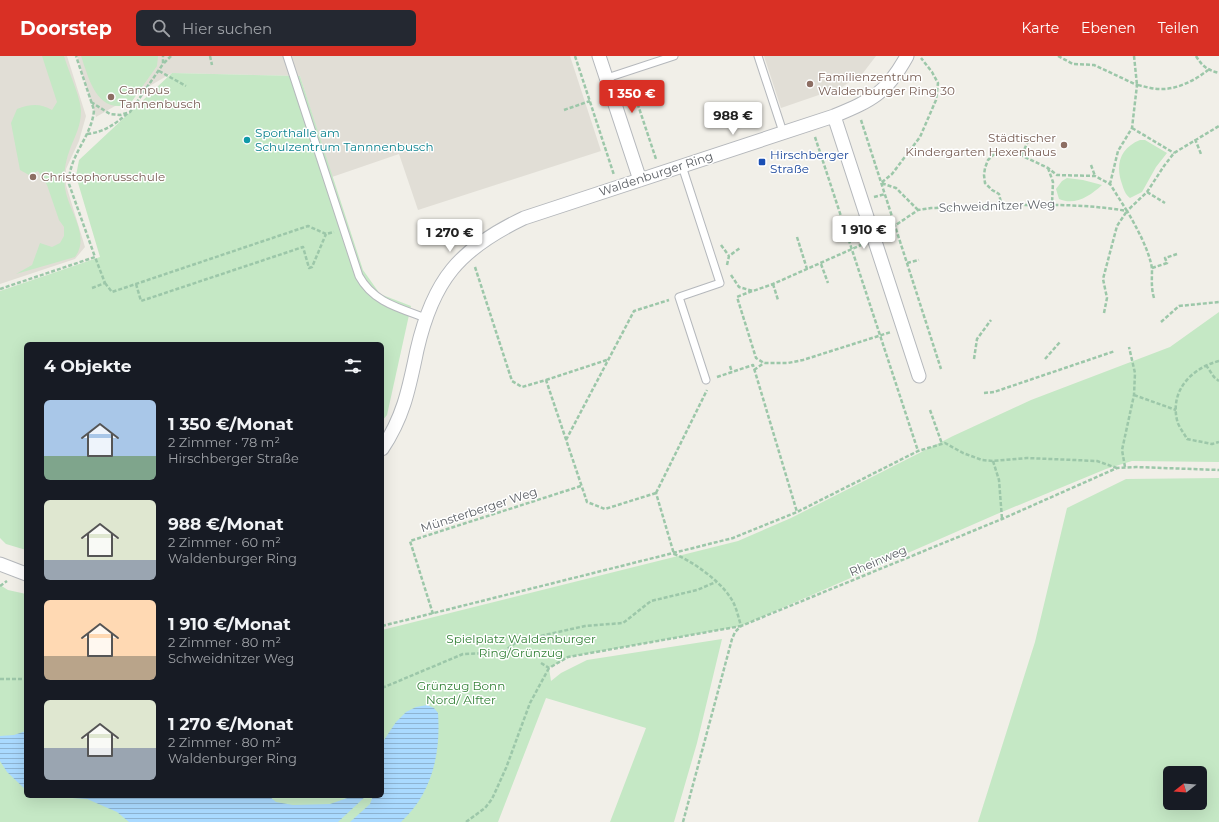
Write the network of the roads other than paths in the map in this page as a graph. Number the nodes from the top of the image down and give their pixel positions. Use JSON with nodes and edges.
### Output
{"nodes":[{"id":1,"x":287,"y":56,"type":"edge"},
{"id":2,"x":599,"y":56,"type":"edge"},
{"id":3,"x":674,"y":56,"type":"edge"},
{"id":4,"x":758,"y":56,"type":"edge"},
{"id":5,"x":907,"y":56,"type":"edge"},
{"id":6,"x":606,"y":78,"type":"junction"},
{"id":7,"x":834,"y":116,"type":"junction"},
{"id":8,"x":783,"y":132,"type":"junction"},
{"id":9,"x":682,"y":166,"type":"junction"},
{"id":10,"x":640,"y":180,"type":"junction"},
{"id":11,"x":426,"y":318,"type":"junction"},
{"id":12,"x":919,"y":376,"type":"dead end"},
{"id":13,"x":706,"y":380,"type":"road end"},
{"id":14,"x":384,"y":446,"type":"edge"},
{"id":15,"x":0,"y":564,"type":"edge"},
{"id":16,"x":24,"y":573,"type":"edge"}],
"edges":[{"from":1,"to":11,"type":"lane"},
{"from":2,"to":6,"type":"street"},
{"from":3,"to":6,"type":"lane"},
{"from":4,"to":8,"type":"lane"},
{"from":5,"to":7,"type":"street","name":"Waldenburger Ring"},
{"from":6,"to":10,"type":"street"},
{"from":7,"to":8,"type":"street","name":"Waldenburger Ring"},
{"from":7,"to":12,"type":"street"},
{"from":8,"to":9,"type":"street","name":"Waldenburger Ring"},
{"from":9,"to":10,"type":"street","name":"Waldenburger Ring"},
{"from":9,"to":13,"type":"lane"},
{"from":10,"to":11,"type":"street","name":"Waldenburger Ring"},
{"from":11,"to":14,"type":"street","name":"Waldenburger Ring"},
{"from":15,"to":16,"type":"street"}]}
